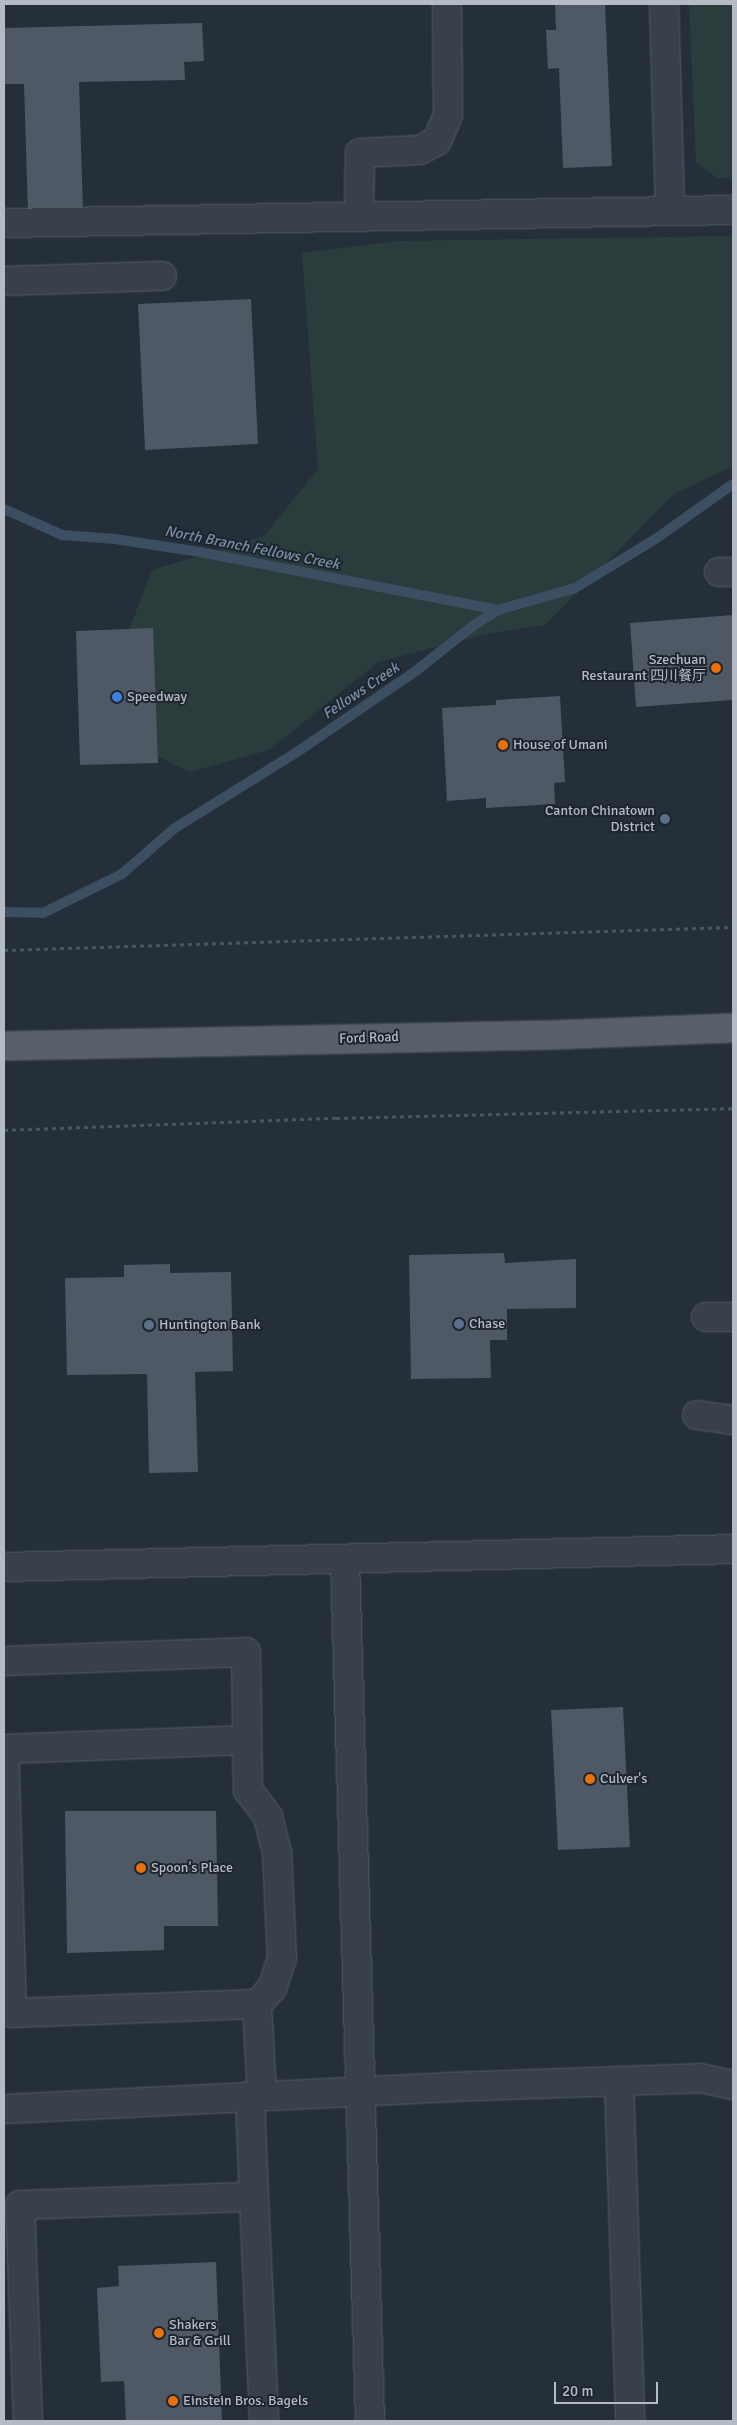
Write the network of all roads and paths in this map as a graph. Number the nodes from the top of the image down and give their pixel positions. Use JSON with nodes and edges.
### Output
{"nodes":[{"id":1,"x":447,"y":4,"type":"edge"},
{"id":2,"x":664,"y":4,"type":"edge"},
{"id":3,"x":733,"y":210,"type":"edge"},
{"id":4,"x":670,"y":211,"type":"junction"},
{"id":5,"x":359,"y":216,"type":"junction"},
{"id":6,"x":4,"y":223,"type":"edge"},
{"id":7,"x":162,"y":276,"type":"dead end"},
{"id":8,"x":4,"y":281,"type":"edge"},
{"id":9,"x":733,"y":927,"type":"edge"},
{"id":10,"x":4,"y":950,"type":"edge"},
{"id":11,"x":733,"y":1028,"type":"edge"},
{"id":12,"x":4,"y":1046,"type":"edge"},
{"id":13,"x":733,"y":1108,"type":"edge"},
{"id":14,"x":4,"y":1130,"type":"edge"},
{"id":15,"x":706,"y":1317,"type":"dead end"},
{"id":16,"x":733,"y":1317,"type":"edge"},
{"id":17,"x":697,"y":1416,"type":"dead end"},
{"id":18,"x":733,"y":1420,"type":"edge"},
{"id":19,"x":733,"y":1549,"type":"edge"},
{"id":20,"x":345,"y":1558,"type":"junction"},
{"id":21,"x":4,"y":1567,"type":"edge"},
{"id":22,"x":4,"y":1661,"type":"edge"},
{"id":23,"x":247,"y":1740,"type":"junction"},
{"id":24,"x":4,"y":1750,"type":"edge"},
{"id":25,"x":257,"y":2004,"type":"junction"},
{"id":26,"x":618,"y":2081,"type":"junction"},
{"id":27,"x":733,"y":2085,"type":"edge"},
{"id":28,"x":360,"y":2090,"type":"junction"},
{"id":29,"x":256,"y":2095,"type":"junction"},
{"id":30,"x":4,"y":2109,"type":"edge"},
{"id":31,"x":254,"y":2197,"type":"junction"},
{"id":32,"x":28,"y":2421,"type":"edge"},
{"id":33,"x":264,"y":2421,"type":"edge"},
{"id":34,"x":370,"y":2421,"type":"edge"},
{"id":35,"x":630,"y":2421,"type":"edge"}],
"edges":[{"from":1,"to":5,"type":"lane"},
{"from":2,"to":4,"type":"lane"},
{"from":3,"to":4,"type":"lane"},
{"from":4,"to":5,"type":"lane"},
{"from":5,"to":6,"type":"lane"},
{"from":7,"to":8,"type":"lane"},
{"from":9,"to":10,"type":"path"},
{"from":11,"to":12,"type":"main road","name":"Ford Road"},
{"from":13,"to":14,"type":"path"},
{"from":15,"to":16,"type":"lane"},
{"from":17,"to":18,"type":"lane"},
{"from":19,"to":20,"type":"lane"},
{"from":20,"to":21,"type":"lane"},
{"from":20,"to":28,"type":"lane"},
{"from":22,"to":23,"type":"lane"},
{"from":23,"to":24,"type":"lane"},
{"from":23,"to":25,"type":"lane"},
{"from":24,"to":25,"type":"lane"},
{"from":25,"to":29,"type":"lane"},
{"from":26,"to":27,"type":"lane"},
{"from":26,"to":28,"type":"lane"},
{"from":26,"to":35,"type":"lane"},
{"from":28,"to":29,"type":"lane"},
{"from":28,"to":34,"type":"lane"},
{"from":29,"to":30,"type":"lane"},
{"from":29,"to":31,"type":"lane"},
{"from":31,"to":32,"type":"lane"},
{"from":31,"to":33,"type":"lane"}]}
